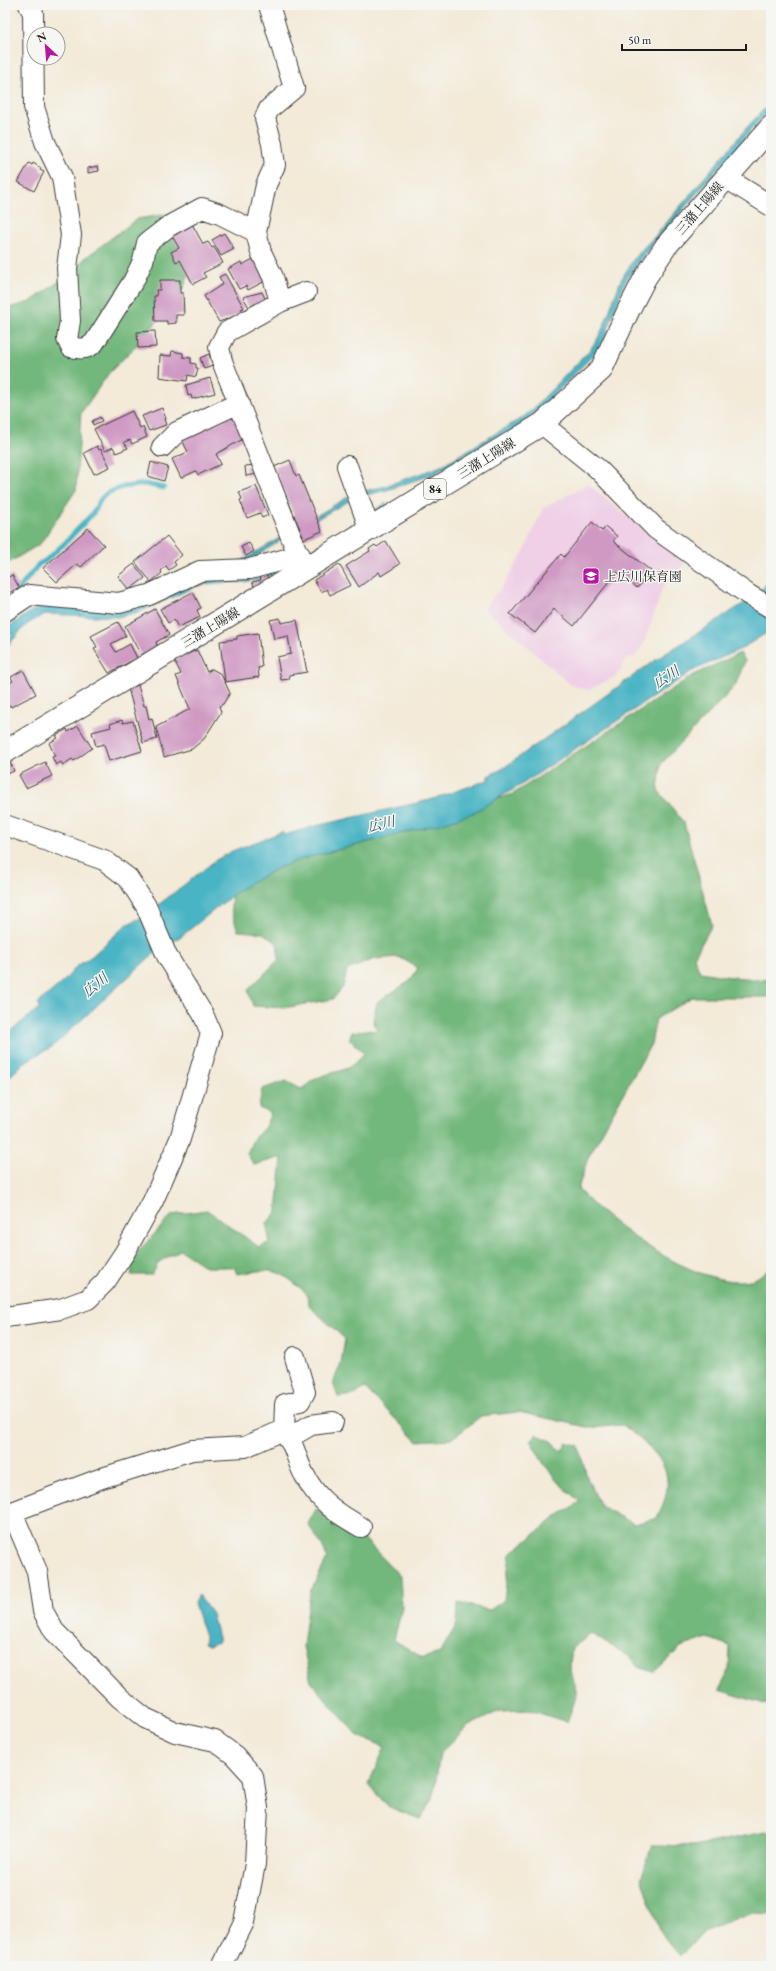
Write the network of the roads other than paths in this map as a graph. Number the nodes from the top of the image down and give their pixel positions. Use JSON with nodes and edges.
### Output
{"nodes":[{"id":1,"x":29,"y":5,"type":"edge"},
{"id":2,"x":270,"y":5,"type":"edge"},
{"id":3,"x":771,"y":127,"type":"edge"},
{"id":4,"x":726,"y":178,"type":"junction"},
{"id":5,"x":771,"y":206,"type":"edge"},
{"id":6,"x":256,"y":232,"type":"junction"},
{"id":7,"x":306,"y":292,"type":"dead end"},
{"id":8,"x":280,"y":302,"type":"junction"},
{"id":9,"x":238,"y":403,"type":"junction"},
{"id":10,"x":542,"y":424,"type":"junction"},
{"id":11,"x":162,"y":448,"type":"dead end"},
{"id":12,"x":347,"y":466,"type":"dead end"},
{"id":13,"x":363,"y":511,"type":"junction"},
{"id":14,"x":302,"y":563,"type":"junction"},
{"id":15,"x":771,"y":608,"type":"edge"},
{"id":16,"x":5,"y":611,"type":"edge"},
{"id":17,"x":5,"y":752,"type":"edge"},
{"id":18,"x":5,"y":825,"type":"edge"},
{"id":19,"x":5,"y":1316,"type":"edge"},
{"id":20,"x":295,"y":1357,"type":"dead end"},
{"id":21,"x":333,"y":1422,"type":"dead end"},
{"id":22,"x":287,"y":1435,"type":"junction"},
{"id":23,"x":9,"y":1515,"type":"edge"},
{"id":24,"x":361,"y":1527,"type":"dead end"},
{"id":25,"x":222,"y":1966,"type":"edge"}],
"edges":[{"from":1,"to":6,"type":"street"},
{"from":2,"to":6,"type":"street"},
{"from":3,"to":4,"type":"main road","name":"三潴上陽線","number":"84"},
{"from":4,"to":5,"type":"street"},
{"from":4,"to":10,"type":"main road","name":"三潴上陽線","number":"84"},
{"from":6,"to":8,"type":"street"},
{"from":7,"to":8,"type":"street"},
{"from":8,"to":9,"type":"street"},
{"from":9,"to":11,"type":"street"},
{"from":9,"to":14,"type":"street"},
{"from":10,"to":13,"type":"main road","name":"三潴上陽線","number":"84"},
{"from":10,"to":15,"type":"street"},
{"from":12,"to":13,"type":"street"},
{"from":13,"to":14,"type":"main road","name":"三潴上陽線","number":"84"},
{"from":14,"to":16,"type":"street"},
{"from":14,"to":17,"type":"main road","name":"三潴上陽線","number":"84"},
{"from":18,"to":19,"type":"street"},
{"from":20,"to":22,"type":"street"},
{"from":21,"to":22,"type":"street"},
{"from":22,"to":23,"type":"street"},
{"from":22,"to":24,"type":"street"},
{"from":23,"to":25,"type":"street"}]}
